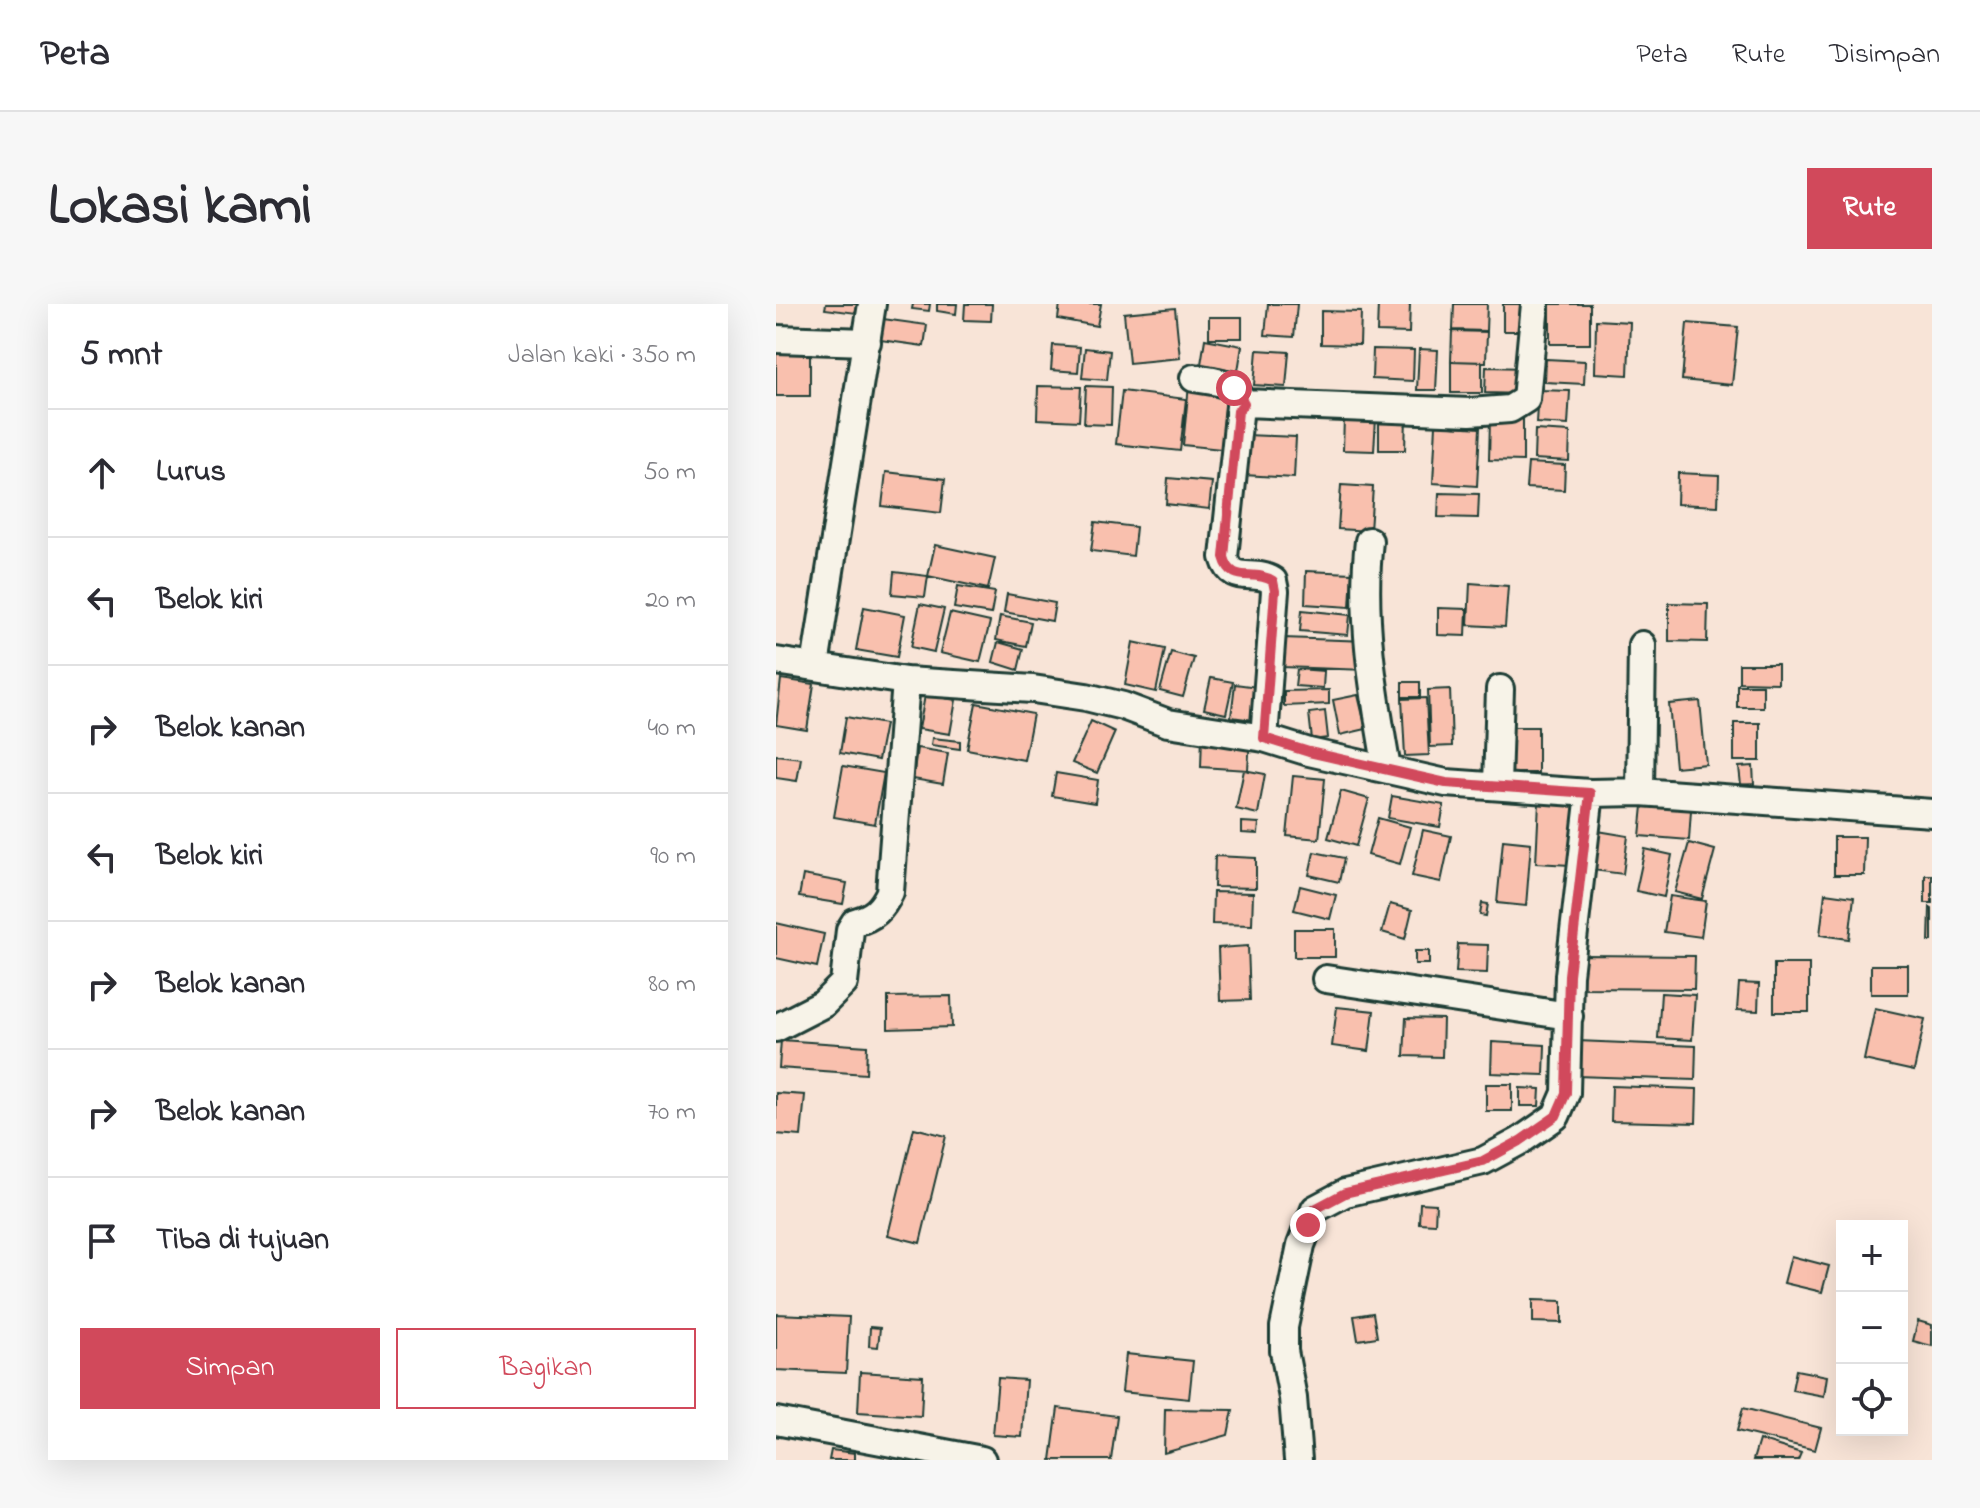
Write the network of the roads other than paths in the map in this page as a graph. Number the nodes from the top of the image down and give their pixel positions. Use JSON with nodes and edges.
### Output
{"nodes":[{"id":1,"x":872,"y":304,"type":"edge"},
{"id":2,"x":1535,"y":304,"type":"edge"},
{"id":3,"x":776,"y":339,"type":"edge"},
{"id":4,"x":867,"y":342,"type":"junction"},
{"id":5,"x":1194,"y":378,"type":"dead end"},
{"id":6,"x":1244,"y":403,"type":"junction"},
{"id":7,"x":1369,"y":541,"type":"dead end"},
{"id":8,"x":1642,"y":645,"type":"dead end"},
{"id":9,"x":776,"y":661,"type":"edge"},
{"id":10,"x":815,"y":666,"type":"junction"},
{"id":11,"x":906,"y":681,"type":"junction"},
{"id":12,"x":1500,"y":689,"type":"dead end"},
{"id":13,"x":1264,"y":738,"type":"junction"},
{"id":14,"x":1387,"y":769,"type":"junction"},
{"id":15,"x":1497,"y":785,"type":"junction"},
{"id":16,"x":1640,"y":792,"type":"junction"},
{"id":17,"x":1590,"y":793,"type":"junction"},
{"id":18,"x":1932,"y":813,"type":"edge"},
{"id":19,"x":1326,"y":979,"type":"dead end"},
{"id":20,"x":1569,"y":1016,"type":"junction"},
{"id":21,"x":776,"y":1028,"type":"edge"},
{"id":22,"x":776,"y":1421,"type":"edge"},
{"id":23,"x":982,"y":1460,"type":"edge"},
{"id":24,"x":1298,"y":1460,"type":"edge"}],
"edges":[{"from":1,"to":4,"type":"street"},
{"from":2,"to":6,"type":"street"},
{"from":3,"to":4,"type":"street"},
{"from":4,"to":10,"type":"street"},
{"from":5,"to":6,"type":"street"},
{"from":6,"to":13,"type":"street"},
{"from":7,"to":14,"type":"street"},
{"from":8,"to":16,"type":"street"},
{"from":9,"to":10,"type":"street"},
{"from":10,"to":11,"type":"street"},
{"from":11,"to":13,"type":"street"},
{"from":11,"to":21,"type":"street"},
{"from":12,"to":15,"type":"street"},
{"from":13,"to":14,"type":"street"},
{"from":14,"to":15,"type":"street"},
{"from":15,"to":17,"type":"street"},
{"from":16,"to":17,"type":"street"},
{"from":16,"to":18,"type":"street"},
{"from":17,"to":20,"type":"street"},
{"from":19,"to":20,"type":"street"},
{"from":20,"to":24,"type":"street"},
{"from":22,"to":23,"type":"street"}]}
